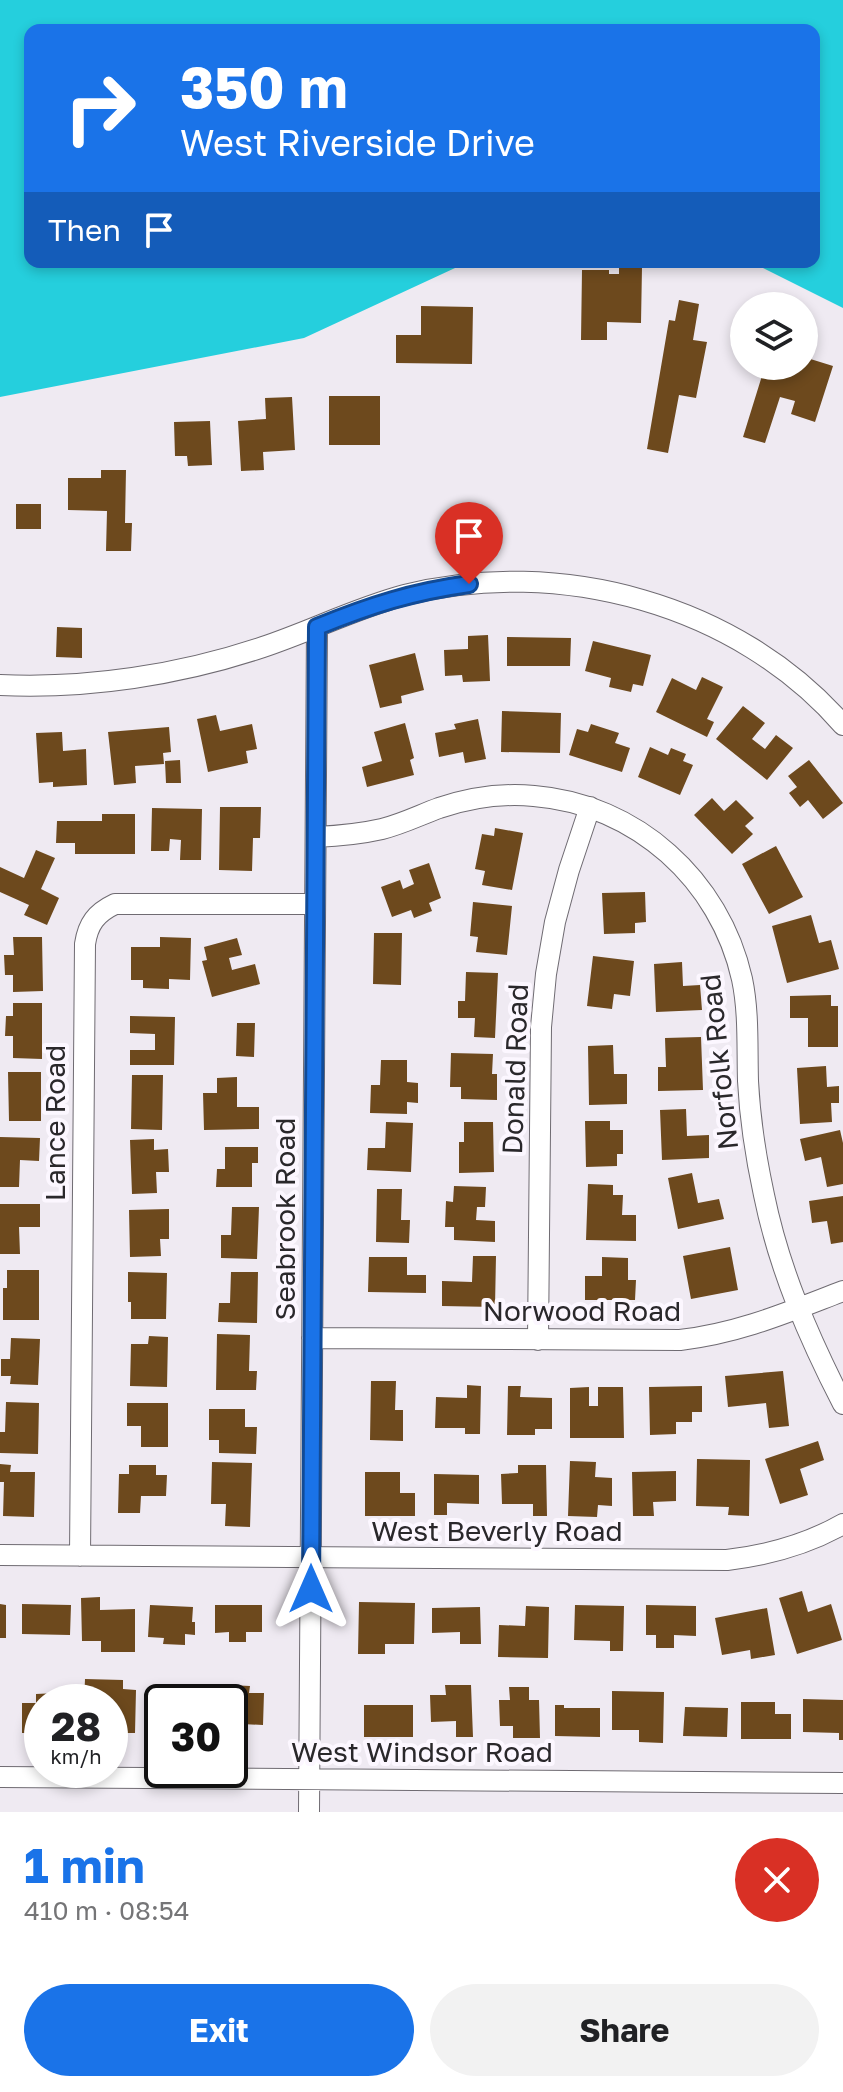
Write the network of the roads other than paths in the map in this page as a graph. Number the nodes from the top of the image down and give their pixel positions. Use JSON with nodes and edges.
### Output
{"nodes":[{"id":1,"x":317,"y":627,"type":"junction"},
{"id":2,"x":0,"y":685,"type":"edge"},
{"id":3,"x":843,"y":725,"type":"edge"},
{"id":4,"x":590,"y":807,"type":"junction"},
{"id":5,"x":316,"y":837,"type":"junction"},
{"id":6,"x":315,"y":904,"type":"junction"},
{"id":7,"x":843,"y":1291,"type":"edge"},
{"id":8,"x":798,"y":1308,"type":"junction"},
{"id":9,"x":312,"y":1338,"type":"junction"},
{"id":10,"x":538,"y":1340,"type":"junction"},
{"id":11,"x":843,"y":1404,"type":"edge"},
{"id":12,"x":843,"y":1524,"type":"edge"},
{"id":13,"x":0,"y":1555,"type":"edge"},
{"id":14,"x":80,"y":1556,"type":"junction"},
{"id":15,"x":311,"y":1558,"type":"junction"},
{"id":16,"x":0,"y":1777,"type":"edge"},
{"id":17,"x":309,"y":1779,"type":"junction"},
{"id":18,"x":843,"y":1783,"type":"edge"},
{"id":19,"x":309,"y":1812,"type":"edge"}],
"edges":[{"from":1,"to":2,"type":"street"},
{"from":1,"to":3,"type":"street"},
{"from":1,"to":5,"type":"street","name":"Seabrook Road"},
{"from":4,"to":5,"type":"street","name":"Norfolk Road"},
{"from":4,"to":8,"type":"street","name":"Norfolk Road"},
{"from":4,"to":10,"type":"street","name":"Donald Road"},
{"from":5,"to":6,"type":"street","name":"Seabrook Road"},
{"from":6,"to":9,"type":"street","name":"Seabrook Road"},
{"from":6,"to":14,"type":"street","name":"Lance Road"},
{"from":7,"to":8,"type":"street","name":"Norwood Road"},
{"from":8,"to":10,"type":"street","name":"Norwood Road"},
{"from":8,"to":11,"type":"street","name":"Norfolk Road"},
{"from":9,"to":10,"type":"street","name":"Norwood Road"},
{"from":9,"to":15,"type":"street","name":"Seabrook Road"},
{"from":12,"to":15,"type":"street","name":"West Beverly Road"},
{"from":13,"to":14,"type":"street","name":"West Beverly Road"},
{"from":14,"to":15,"type":"street","name":"West Beverly Road"},
{"from":15,"to":17,"type":"street","name":"Seabrook Road"},
{"from":16,"to":17,"type":"street","name":"West Windsor Road"},
{"from":17,"to":18,"type":"street","name":"West Windsor Road"},
{"from":17,"to":19,"type":"street","name":"Seabrook Road"}]}
